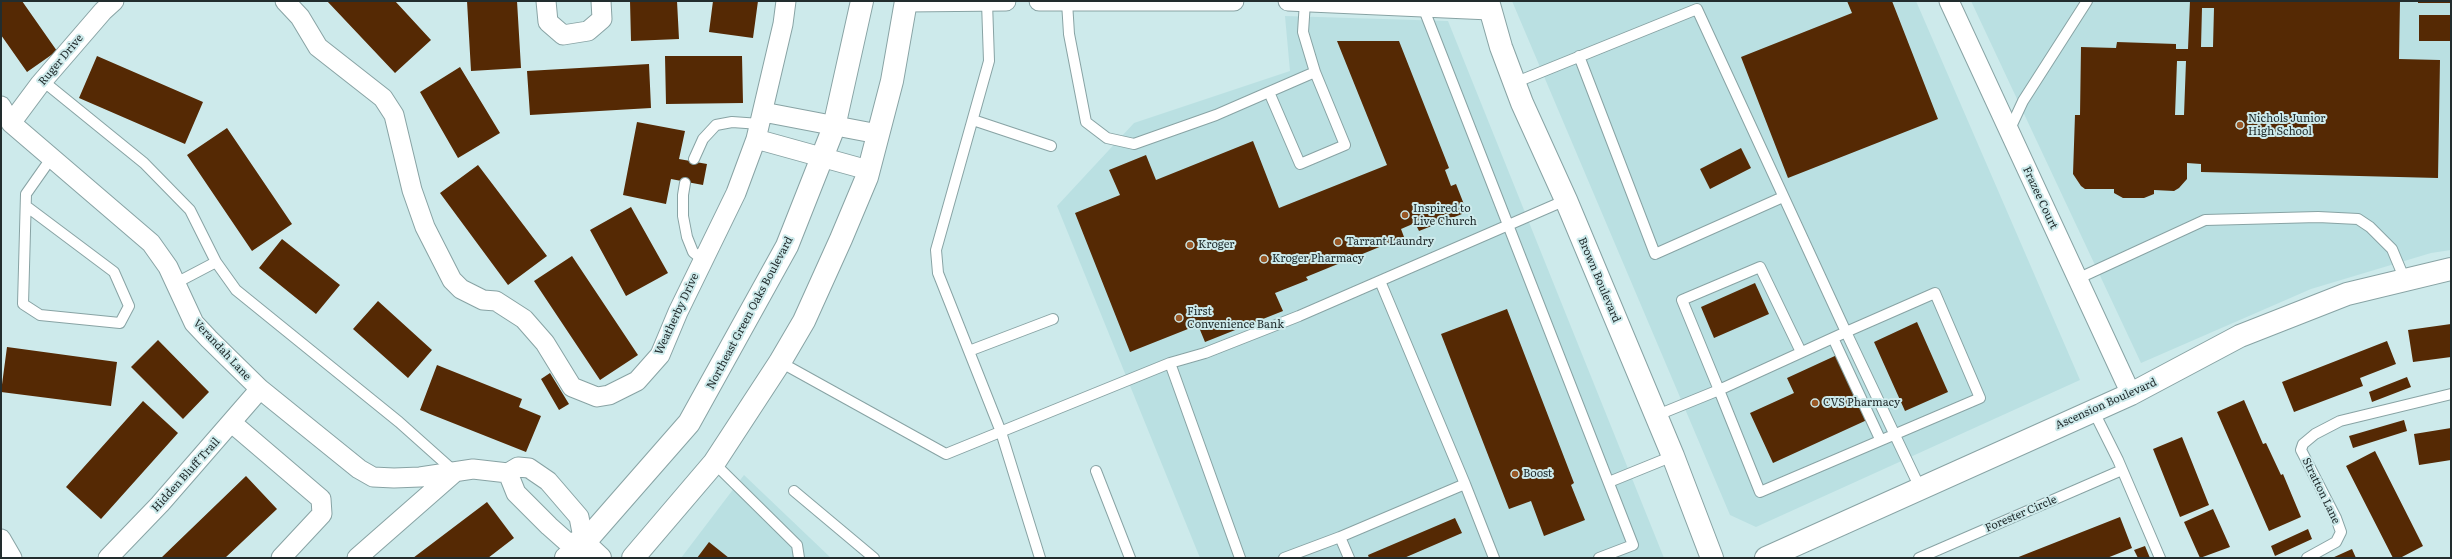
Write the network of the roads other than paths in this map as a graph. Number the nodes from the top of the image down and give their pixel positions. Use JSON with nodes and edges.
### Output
{"nodes":[{"id":1,"x":114,"y":1,"type":"edge"},
{"id":2,"x":285,"y":1,"type":"edge"},
{"id":3,"x":546,"y":1,"type":"edge"},
{"id":4,"x":601,"y":1,"type":"edge"},
{"id":5,"x":786,"y":1,"type":"edge"},
{"id":6,"x":862,"y":1,"type":"edge"},
{"id":7,"x":1006,"y":1,"type":"edge"},
{"id":8,"x":1039,"y":1,"type":"edge"},
{"id":9,"x":1161,"y":1,"type":"edge"},
{"id":10,"x":1219,"y":1,"type":"edge"},
{"id":11,"x":1234,"y":1,"type":"edge"},
{"id":12,"x":1296,"y":1,"type":"edge"},
{"id":13,"x":1949,"y":1,"type":"edge"},
{"id":14,"x":2087,"y":1,"type":"edge"},
{"id":15,"x":906,"y":2,"type":"edge"},
{"id":16,"x":986,"y":2,"type":"edge"},
{"id":17,"x":1067,"y":2,"type":"edge"},
{"id":18,"x":1413,"y":5,"type":"edge"},
{"id":19,"x":1489,"y":6,"type":"edge"},
{"id":20,"x":1580,"y":56,"type":"junction"},
{"id":21,"x":1315,"y":72,"type":"junction"},
{"id":22,"x":43,"y":82,"type":"junction"},
{"id":23,"x":1514,"y":83,"type":"junction"},
{"id":24,"x":1269,"y":92,"type":"junction"},
{"id":25,"x":1,"y":106,"type":"edge"},
{"id":26,"x":973,"y":120,"type":"junction"},
{"id":27,"x":11,"y":123,"type":"junction"},
{"id":28,"x":760,"y":125,"type":"junction"},
{"id":29,"x":834,"y":126,"type":"junction"},
{"id":30,"x":2009,"y":132,"type":"junction"},
{"id":31,"x":878,"y":134,"type":"junction"},
{"id":32,"x":1051,"y":146,"type":"dead end"},
{"id":33,"x":52,"y":157,"type":"junction"},
{"id":34,"x":822,"y":157,"type":"junction"},
{"id":35,"x":694,"y":159,"type":"dead end"},
{"id":36,"x":868,"y":170,"type":"junction"},
{"id":37,"x":686,"y":183,"type":"dead end"},
{"id":38,"x":1783,"y":197,"type":"junction"},
{"id":39,"x":1566,"y":200,"type":"junction"},
{"id":40,"x":26,"y":206,"type":"junction"},
{"id":41,"x":1508,"y":226,"type":"junction"},
{"id":42,"x":703,"y":260,"type":"junction"},
{"id":43,"x":216,"y":262,"type":"junction"},
{"id":44,"x":2451,"y":269,"type":"edge"},
{"id":45,"x":2077,"y":279,"type":"junction"},
{"id":46,"x":1380,"y":280,"type":"junction"},
{"id":47,"x":2404,"y":280,"type":"junction"},
{"id":48,"x":176,"y":282,"type":"junction"},
{"id":49,"x":1053,"y":319,"type":"dead end"},
{"id":50,"x":1846,"y":332,"type":"junction"},
{"id":51,"x":1833,"y":338,"type":"junction"},
{"id":52,"x":969,"y":352,"type":"junction"},
{"id":53,"x":1801,"y":352,"type":"junction"},
{"id":54,"x":780,"y":362,"type":"junction"},
{"id":55,"x":1170,"y":363,"type":"junction"},
{"id":56,"x":260,"y":389,"type":"junction"},
{"id":57,"x":1718,"y":390,"type":"junction"},
{"id":58,"x":2131,"y":394,"type":"junction"},
{"id":59,"x":2451,"y":394,"type":"edge"},
{"id":60,"x":2093,"y":410,"type":"junction"},
{"id":61,"x":1656,"y":416,"type":"junction"},
{"id":62,"x":232,"y":423,"type":"junction"},
{"id":63,"x":1001,"y":432,"type":"junction"},
{"id":64,"x":1894,"y":434,"type":"junction"},
{"id":65,"x":1880,"y":439,"type":"junction"},
{"id":66,"x":1673,"y":456,"type":"junction"},
{"id":67,"x":714,"y":463,"type":"junction"},
{"id":68,"x":2122,"y":470,"type":"junction"},
{"id":69,"x":1096,"y":471,"type":"dead end"},
{"id":70,"x":455,"y":472,"type":"junction"},
{"id":71,"x":508,"y":473,"type":"junction"},
{"id":72,"x":1609,"y":482,"type":"junction"},
{"id":73,"x":1465,"y":484,"type":"junction"},
{"id":74,"x":1920,"y":488,"type":"junction"},
{"id":75,"x":794,"y":491,"type":"dead end"},
{"id":76,"x":1340,"y":537,"type":"junction"},
{"id":77,"x":1,"y":539,"type":"edge"},
{"id":78,"x":584,"y":543,"type":"junction"},
{"id":79,"x":12,"y":558,"type":"edge"},
{"id":80,"x":108,"y":558,"type":"edge"},
{"id":81,"x":281,"y":558,"type":"edge"},
{"id":82,"x":357,"y":558,"type":"edge"},
{"id":83,"x":566,"y":558,"type":"edge"},
{"id":84,"x":600,"y":558,"type":"edge"},
{"id":85,"x":633,"y":558,"type":"edge"},
{"id":86,"x":799,"y":558,"type":"edge"},
{"id":87,"x":874,"y":558,"type":"edge"},
{"id":88,"x":1040,"y":558,"type":"edge"},
{"id":89,"x":1130,"y":558,"type":"edge"},
{"id":90,"x":1240,"y":558,"type":"edge"},
{"id":91,"x":1284,"y":558,"type":"edge"},
{"id":92,"x":1349,"y":558,"type":"edge"},
{"id":93,"x":1494,"y":558,"type":"edge"},
{"id":94,"x":1599,"y":558,"type":"edge"},
{"id":95,"x":1712,"y":558,"type":"edge"},
{"id":96,"x":1766,"y":558,"type":"edge"},
{"id":97,"x":1919,"y":558,"type":"edge"},
{"id":98,"x":2160,"y":558,"type":"edge"},
{"id":99,"x":2307,"y":558,"type":"edge"}],
"edges":[{"from":1,"to":22,"type":"street","name":"Ruger Drive"},
{"from":2,"to":42,"type":"street","name":"Weatherby Drive"},
{"from":3,"to":4,"type":"street"},
{"from":5,"to":28,"type":"street","name":"Weatherby Drive"},
{"from":6,"to":29,"type":"street","name":"Northeast Green Oaks Boulevard"},
{"from":7,"to":16,"type":"street"},
{"from":8,"to":17,"type":"street"},
{"from":9,"to":10,"type":"street"},
{"from":9,"to":17,"type":"street"},
{"from":10,"to":11,"type":"street"},
{"from":12,"to":18,"type":"street"},
{"from":12,"to":21,"type":"lane"},
{"from":13,"to":30,"type":"street","name":"Frazee Court"},
{"from":14,"to":30,"type":"lane"},
{"from":15,"to":16,"type":"street"},
{"from":15,"to":31,"type":"street"},
{"from":16,"to":26,"type":"lane"},
{"from":17,"to":24,"type":"lane"},
{"from":18,"to":19,"type":"street"},
{"from":18,"to":41,"type":"lane"},
{"from":19,"to":23,"type":"street","name":"Brown Boulevard"},
{"from":20,"to":23,"type":"lane"},
{"from":20,"to":38,"type":"lane"},
{"from":20,"to":38,"type":"lane"},
{"from":21,"to":24,"type":"lane"},
{"from":21,"to":24,"type":"lane"},
{"from":22,"to":27,"type":"street","name":"Ruger Drive"},
{"from":22,"to":43,"type":"lane"},
{"from":23,"to":39,"type":"street","name":"Brown Boulevard"},
{"from":25,"to":27,"type":"street","name":"Verandah Lane"},
{"from":26,"to":32,"type":"lane"},
{"from":26,"to":52,"type":"lane"},
{"from":27,"to":33,"type":"street","name":"Verandah Lane"},
{"from":28,"to":29,"type":"street"},
{"from":28,"to":34,"type":"street"},
{"from":28,"to":35,"type":"lane"},
{"from":28,"to":42,"type":"street","name":"Weatherby Drive"},
{"from":29,"to":31,"type":"street"},
{"from":29,"to":34,"type":"street","name":"Northeast Green Oaks Boulevard"},
{"from":30,"to":45,"type":"street","name":"Frazee Court"},
{"from":31,"to":36,"type":"street"},
{"from":33,"to":40,"type":"lane"},
{"from":33,"to":48,"type":"street","name":"Verandah Lane"},
{"from":34,"to":36,"type":"street"},
{"from":34,"to":78,"type":"street","name":"Northeast Green Oaks Boulevard"},
{"from":36,"to":54,"type":"street"},
{"from":37,"to":42,"type":"lane"},
{"from":38,"to":50,"type":"lane"},
{"from":39,"to":41,"type":"lane"},
{"from":39,"to":61,"type":"street","name":"Brown Boulevard"},
{"from":40,"to":40,"type":"lane"},
{"from":41,"to":46,"type":"lane"},
{"from":41,"to":72,"type":"lane"},
{"from":43,"to":48,"type":"lane"},
{"from":43,"to":70,"type":"lane"},
{"from":44,"to":47,"type":"street","name":"Ascension Boulevard"},
{"from":45,"to":47,"type":"lane"},
{"from":45,"to":58,"type":"street","name":"Frazee Court"},
{"from":46,"to":55,"type":"lane"},
{"from":46,"to":73,"type":"lane"},
{"from":47,"to":58,"type":"street","name":"Ascension Boulevard"},
{"from":48,"to":56,"type":"street","name":"Verandah Lane"},
{"from":49,"to":52,"type":"lane"},
{"from":50,"to":51,"type":"lane"},
{"from":50,"to":64,"type":"lane"},
{"from":50,"to":64,"type":"lane"},
{"from":51,"to":53,"type":"lane"},
{"from":51,"to":65,"type":"lane"},
{"from":52,"to":63,"type":"lane"},
{"from":53,"to":57,"type":"lane"},
{"from":53,"to":57,"type":"lane"},
{"from":54,"to":63,"type":"lane"},
{"from":54,"to":67,"type":"street"},
{"from":55,"to":63,"type":"lane"},
{"from":55,"to":90,"type":"lane"},
{"from":56,"to":62,"type":"street","name":"Hidden Bluff Trail"},
{"from":56,"to":70,"type":"street","name":"Verandah Lane"},
{"from":57,"to":61,"type":"lane"},
{"from":57,"to":65,"type":"lane"},
{"from":58,"to":60,"type":"street","name":"Ascension Boulevard"},
{"from":59,"to":99,"type":"lane","name":"Stratton Lane"},
{"from":60,"to":68,"type":"lane"},
{"from":60,"to":74,"type":"street","name":"Ascension Boulevard"},
{"from":61,"to":66,"type":"street","name":"Brown Boulevard"},
{"from":62,"to":80,"type":"street","name":"Hidden Bluff Trail"},
{"from":62,"to":81,"type":"street"},
{"from":63,"to":88,"type":"lane"},
{"from":64,"to":65,"type":"lane"},
{"from":64,"to":74,"type":"lane"},
{"from":66,"to":72,"type":"lane"},
{"from":66,"to":95,"type":"street","name":"Brown Boulevard"},
{"from":67,"to":85,"type":"street"},
{"from":67,"to":86,"type":"lane"},
{"from":68,"to":97,"type":"lane","name":"Forester Circle"},
{"from":68,"to":98,"type":"lane"},
{"from":69,"to":89,"type":"lane"},
{"from":70,"to":71,"type":"street","name":"Verandah Lane"},
{"from":70,"to":82,"type":"street"},
{"from":71,"to":78,"type":"street"},
{"from":71,"to":78,"type":"street","name":"Verandah Lane"},
{"from":72,"to":94,"type":"lane"},
{"from":73,"to":76,"type":"lane"},
{"from":73,"to":93,"type":"lane"},
{"from":74,"to":96,"type":"street","name":"Ascension Boulevard"},
{"from":75,"to":87,"type":"lane"},
{"from":76,"to":91,"type":"lane"},
{"from":76,"to":92,"type":"lane"},
{"from":77,"to":79,"type":"street"},
{"from":78,"to":83,"type":"street","name":"Northeast Green Oaks Boulevard"},
{"from":78,"to":84,"type":"street"}]}
